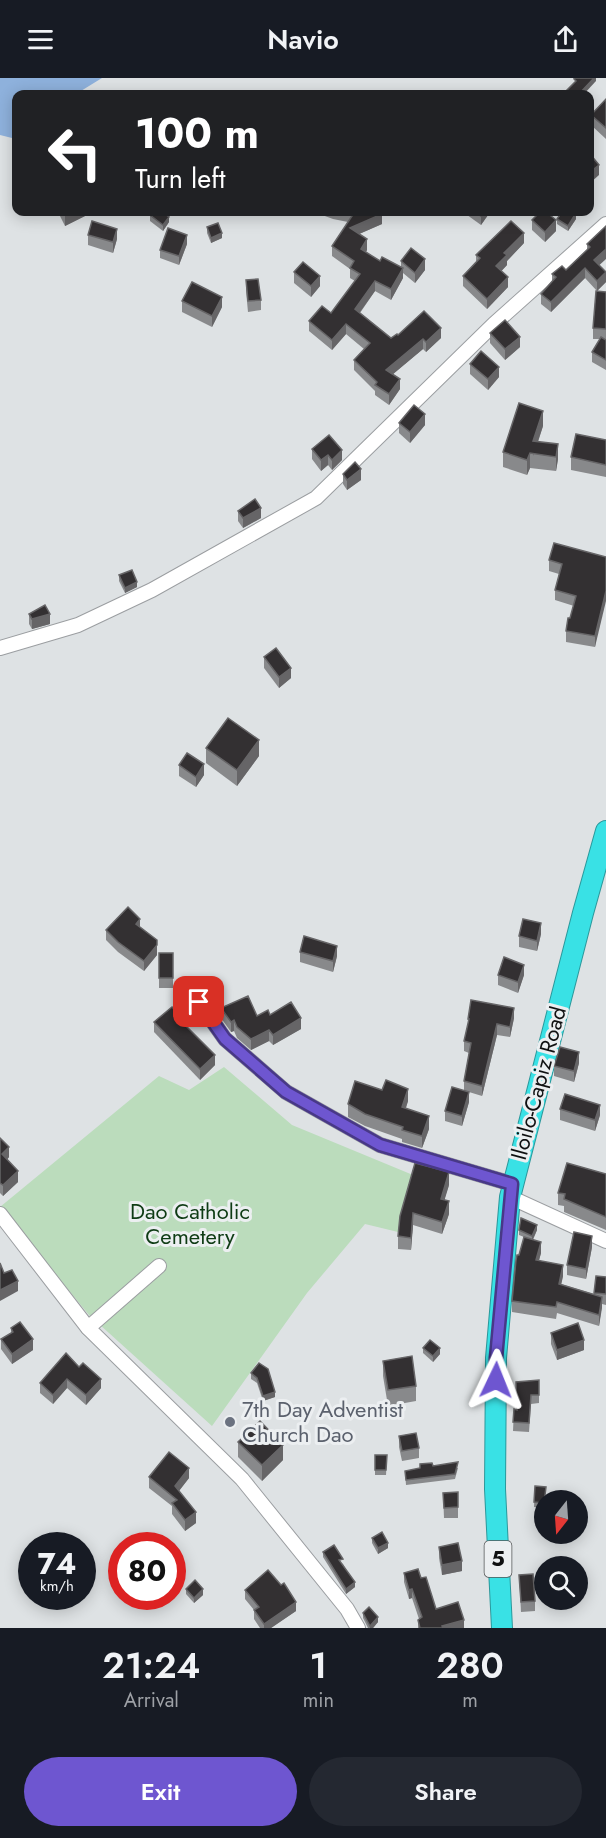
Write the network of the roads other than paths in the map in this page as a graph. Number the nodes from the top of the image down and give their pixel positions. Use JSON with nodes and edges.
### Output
{"nodes":[{"id":1,"x":606,"y":224,"type":"edge"},
{"id":2,"x":0,"y":648,"type":"edge"},
{"id":3,"x":606,"y":831,"type":"edge"},
{"id":4,"x":199,"y":1002,"type":"dead end"},
{"id":5,"x":511,"y":1191,"type":"junction"},
{"id":6,"x":0,"y":1214,"type":"edge"},
{"id":7,"x":606,"y":1241,"type":"edge"},
{"id":8,"x":159,"y":1266,"type":"dead end"},
{"id":9,"x":88,"y":1328,"type":"junction"},
{"id":10,"x":358,"y":1628,"type":"edge"},
{"id":11,"x":502,"y":1628,"type":"edge"}],
"edges":[{"from":1,"to":2,"type":"street"},
{"from":3,"to":5,"type":"highway","name":"Iloilo-Capiz Road","number":"5"},
{"from":4,"to":5,"type":"street"},
{"from":5,"to":7,"type":"street"},
{"from":5,"to":11,"type":"highway","name":"Iloilo-Capiz Road","number":"5"},
{"from":6,"to":9,"type":"street"},
{"from":8,"to":9,"type":"street"},
{"from":9,"to":10,"type":"street"}]}
